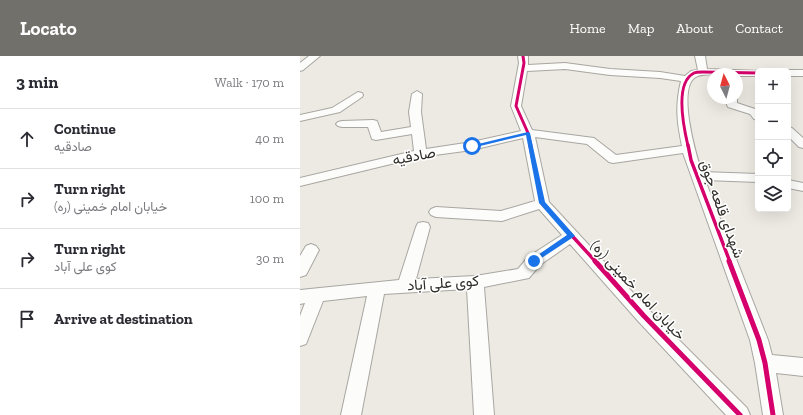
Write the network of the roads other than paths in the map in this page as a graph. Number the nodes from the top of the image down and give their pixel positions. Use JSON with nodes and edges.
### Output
{"nodes":[{"id":1,"x":315,"y":56,"type":"edge"},
{"id":2,"x":700,"y":56,"type":"edge"},
{"id":3,"x":523,"y":62,"type":"edge"},
{"id":4,"x":300,"y":68,"type":"edge"},
{"id":5,"x":703,"y":72,"type":"junction"},
{"id":6,"x":707,"y":72,"type":"edge"},
{"id":7,"x":743,"y":73,"type":"edge"},
{"id":8,"x":755,"y":73,"type":"edge"},
{"id":9,"x":791,"y":73,"type":"edge"},
{"id":10,"x":803,"y":73,"type":"edge"},
{"id":11,"x":687,"y":79,"type":"junction"},
{"id":12,"x":417,"y":94,"type":"dead end"},
{"id":13,"x":358,"y":95,"type":"dead end"},
{"id":14,"x":732,"y":104,"type":"edge"},
{"id":15,"x":755,"y":113,"type":"edge"},
{"id":16,"x":300,"y":118,"type":"edge"},
{"id":17,"x":342,"y":124,"type":"dead end"},
{"id":18,"x":418,"y":129,"type":"junction"},
{"id":19,"x":791,"y":130,"type":"edge"},
{"id":20,"x":803,"y":132,"type":"edge"},
{"id":21,"x":528,"y":133,"type":"junction"},
{"id":22,"x":791,"y":133,"type":"edge"},
{"id":23,"x":803,"y":144,"type":"edge"},
{"id":24,"x":689,"y":150,"type":"junction"},
{"id":25,"x":420,"y":153,"type":"junction"},
{"id":26,"x":697,"y":176,"type":"junction"},
{"id":27,"x":755,"y":178,"type":"edge"},
{"id":28,"x":300,"y":182,"type":"edge"},
{"id":29,"x":791,"y":185,"type":"edge"},
{"id":30,"x":803,"y":187,"type":"edge"},
{"id":31,"x":542,"y":203,"type":"junction"},
{"id":32,"x":436,"y":212,"type":"dead end"},
{"id":33,"x":423,"y":227,"type":"dead end"},
{"id":34,"x":572,"y":236,"type":"junction"},
{"id":35,"x":311,"y":250,"type":"dead end"},
{"id":36,"x":300,"y":271,"type":"edge"},
{"id":37,"x":475,"y":282,"type":"junction"},
{"id":38,"x":406,"y":286,"type":"junction"},
{"id":39,"x":377,"y":288,"type":"junction"},
{"id":40,"x":308,"y":296,"type":"edge"},
{"id":41,"x":300,"y":338,"type":"edge"},
{"id":42,"x":765,"y":363,"type":"junction"},
{"id":43,"x":803,"y":367,"type":"edge"},
{"id":44,"x":351,"y":415,"type":"edge"},
{"id":45,"x":484,"y":415,"type":"edge"},
{"id":46,"x":740,"y":415,"type":"edge"},
{"id":47,"x":772,"y":415,"type":"edge"}],
"edges":[{"from":1,"to":4,"type":"street"},
{"from":2,"to":5,"type":"street"},
{"from":3,"to":11,"type":"street"},
{"from":3,"to":21,"type":"street"},
{"from":5,"to":6,"type":"street"},
{"from":5,"to":11,"type":"street"},
{"from":7,"to":8,"type":"street"},
{"from":9,"to":10,"type":"street"},
{"from":11,"to":24,"type":"street","name":"شهدای قلعه جوق"},
{"from":12,"to":18,"type":"street"},
{"from":13,"to":16,"type":"street"},
{"from":14,"to":15,"type":"street"},
{"from":17,"to":18,"type":"street"},
{"from":18,"to":25,"type":"street"},
{"from":19,"to":20,"type":"street"},
{"from":21,"to":24,"type":"street"},
{"from":21,"to":25,"type":"street","name":"صادقیه"},
{"from":21,"to":31,"type":"street"},
{"from":22,"to":23,"type":"street"},
{"from":24,"to":26,"type":"street","name":"شهدای قلعه جوق"},
{"from":25,"to":28,"type":"street","name":"صادقیه"},
{"from":26,"to":27,"type":"street"},
{"from":26,"to":42,"type":"street","name":"شهدای قلعه جوق"},
{"from":29,"to":30,"type":"street"},
{"from":31,"to":32,"type":"street"},
{"from":31,"to":34,"type":"street","name":"خیابان امام خمینی (ره)"},
{"from":33,"to":38,"type":"street"},
{"from":34,"to":37,"type":"street","name":"کوی علی آباد"},
{"from":34,"to":46,"type":"street","name":"خیابان امام خمینی (ره)"},
{"from":35,"to":36,"type":"street"},
{"from":37,"to":38,"type":"street","name":"کوی علی آباد"},
{"from":37,"to":45,"type":"street"},
{"from":38,"to":39,"type":"street","name":"کوی علی آباد"},
{"from":39,"to":40,"type":"street","name":"کوی علی آباد"},
{"from":39,"to":44,"type":"street"},
{"from":40,"to":41,"type":"street"},
{"from":42,"to":43,"type":"street"},
{"from":42,"to":47,"type":"street","name":"شهدای قلعه جوق"}]}
